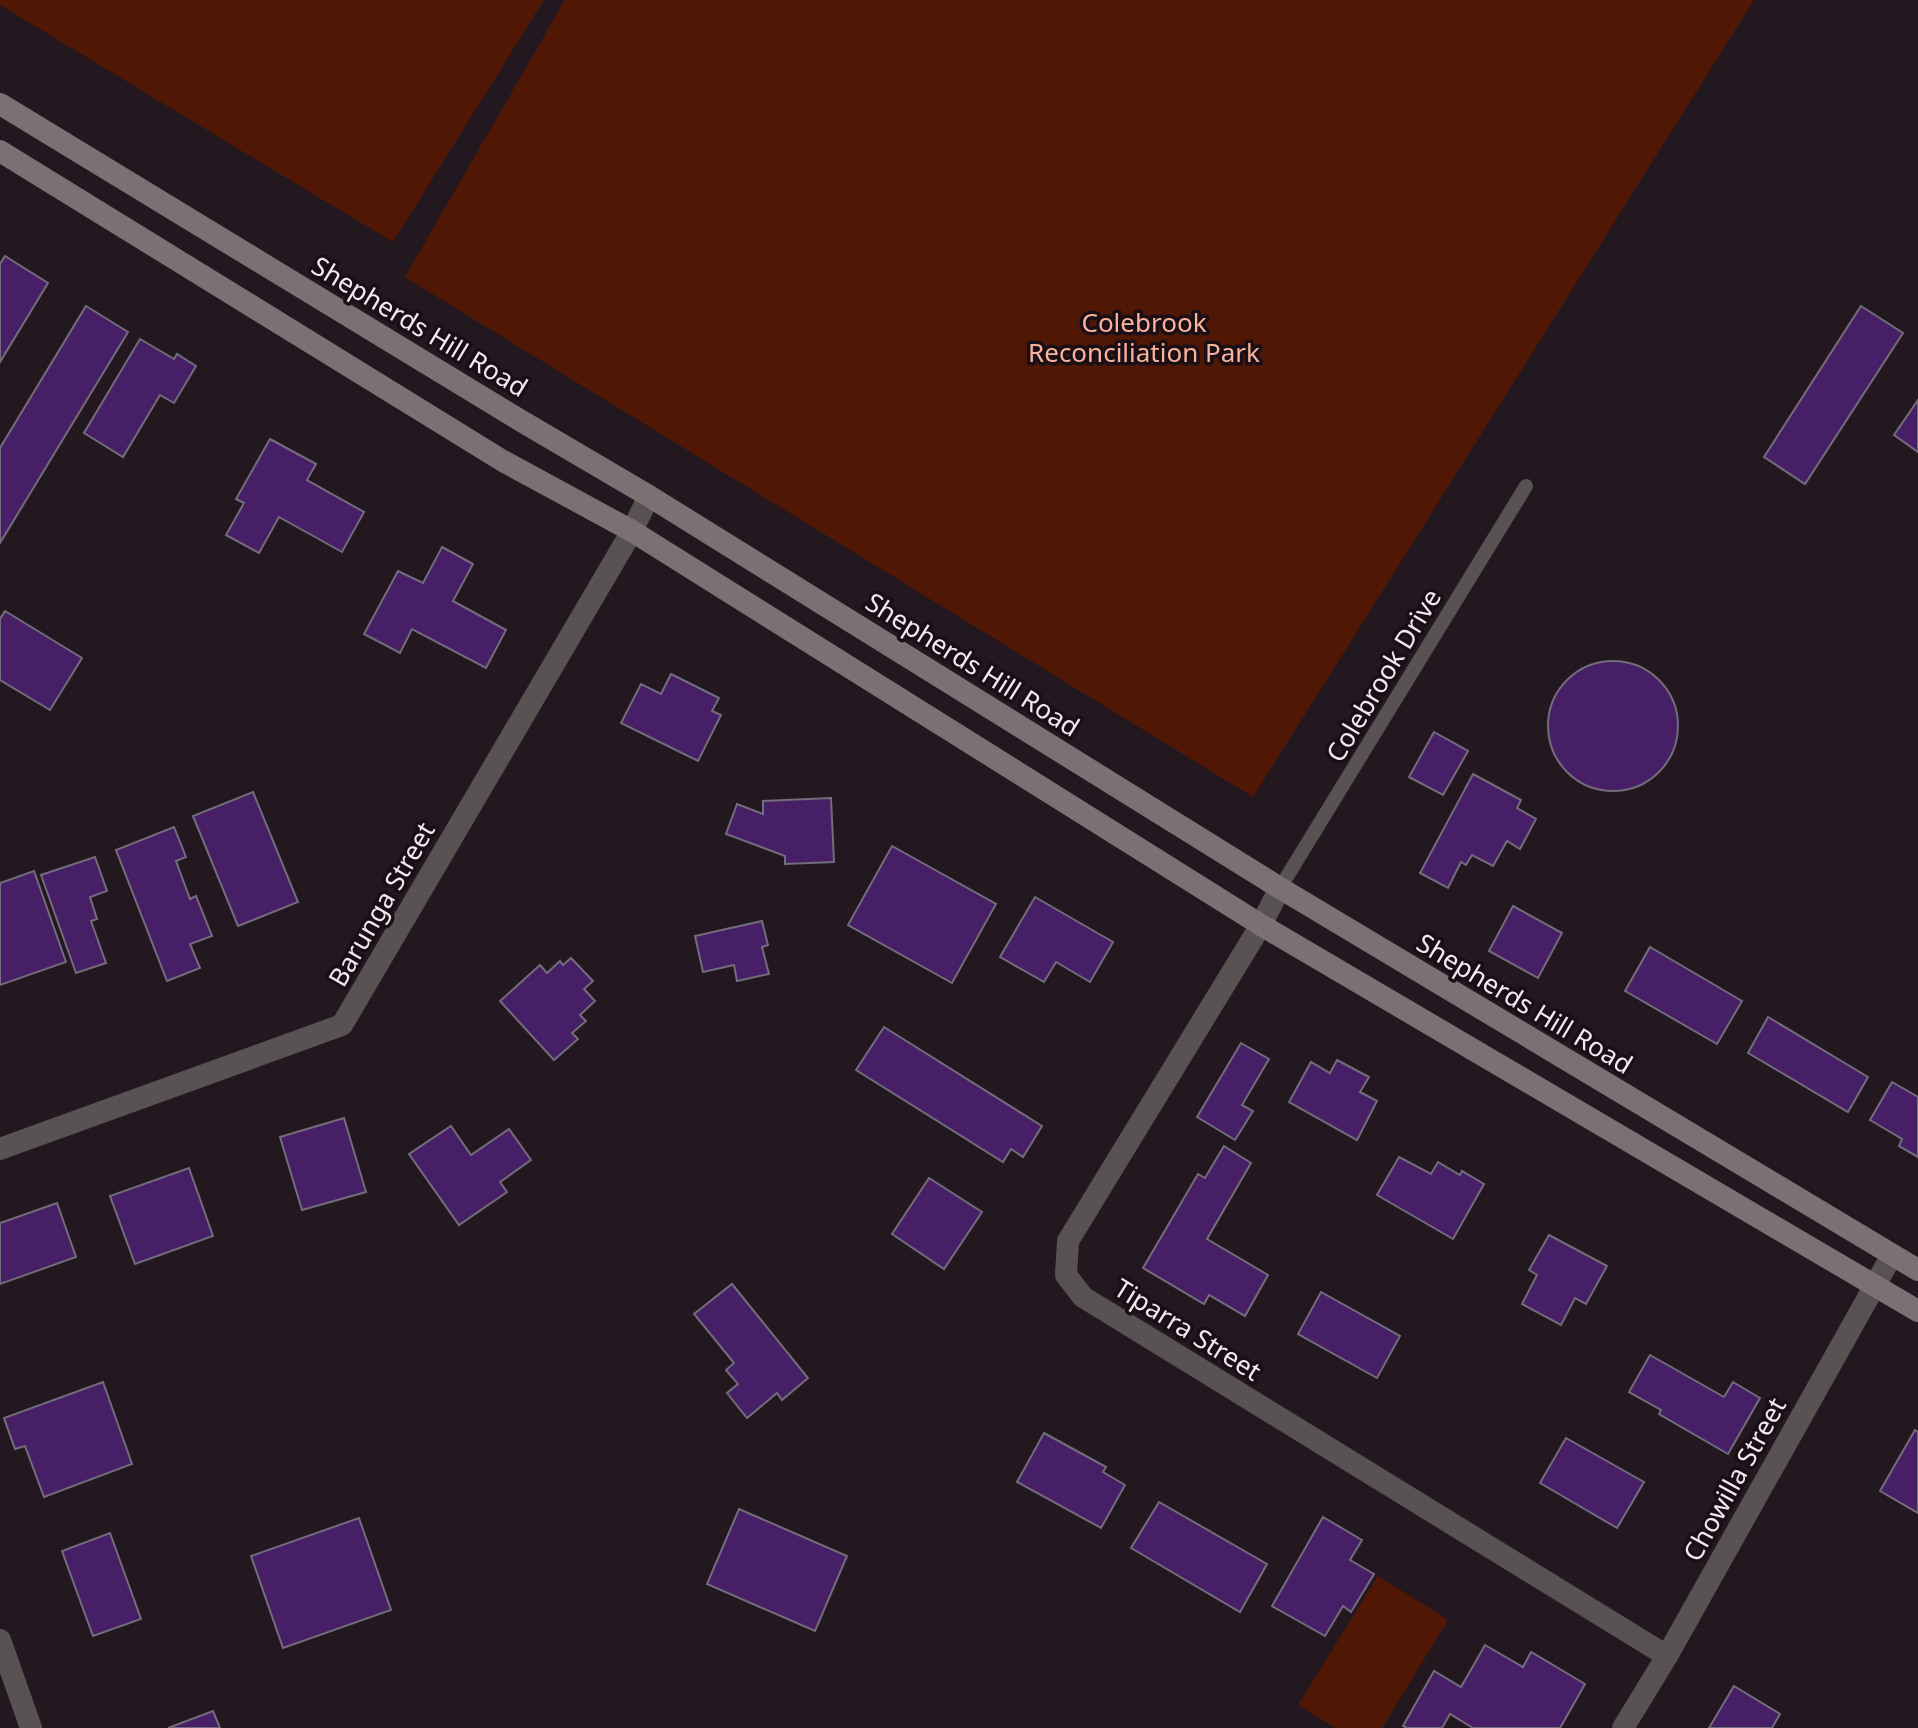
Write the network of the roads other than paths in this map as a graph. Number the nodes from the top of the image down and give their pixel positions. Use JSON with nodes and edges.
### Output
{"nodes":[{"id":1,"x":0,"y":104,"type":"edge"},
{"id":2,"x":0,"y":151,"type":"edge"},
{"id":3,"x":1526,"y":486,"type":"dead end"},
{"id":4,"x":649,"y":496,"type":"junction"},
{"id":5,"x":632,"y":531,"type":"junction"},
{"id":6,"x":1280,"y":888,"type":"junction"},
{"id":7,"x":1261,"y":925,"type":"junction"},
{"id":8,"x":0,"y":1149,"type":"edge"},
{"id":9,"x":1892,"y":1255,"type":"junction"},
{"id":10,"x":1918,"y":1270,"type":"edge"},
{"id":11,"x":1875,"y":1285,"type":"junction"},
{"id":12,"x":1918,"y":1311,"type":"edge"},
{"id":13,"x":0,"y":1640,"type":"edge"},
{"id":14,"x":1667,"y":1656,"type":"junction"},
{"id":15,"x":31,"y":1728,"type":"edge"},
{"id":16,"x":1623,"y":1728,"type":"edge"}],
"edges":[{"from":1,"to":4,"type":"main road","name":"Shepherds Hill Road"},
{"from":2,"to":5,"type":"main road"},
{"from":3,"to":6,"type":"lane","name":"Colebrook Drive"},
{"from":4,"to":5,"type":"street","name":"Barunga Street"},
{"from":4,"to":6,"type":"main road","name":"Shepherds Hill Road"},
{"from":5,"to":7,"type":"main road"},
{"from":5,"to":8,"type":"street","name":"Barunga Street"},
{"from":6,"to":7,"type":"street","name":"Tiparra Street"},
{"from":6,"to":9,"type":"main road","name":"Shepherds Hill Road"},
{"from":7,"to":11,"type":"main road"},
{"from":7,"to":14,"type":"street","name":"Tiparra Street"},
{"from":9,"to":10,"type":"main road","name":"Shepherds Hill Road"},
{"from":9,"to":11,"type":"street","name":"Chowilla Street"},
{"from":11,"to":12,"type":"main road"},
{"from":11,"to":14,"type":"street","name":"Chowilla Street"},
{"from":13,"to":15,"type":"street"},
{"from":14,"to":16,"type":"street","name":"Chowilla Street"}]}
